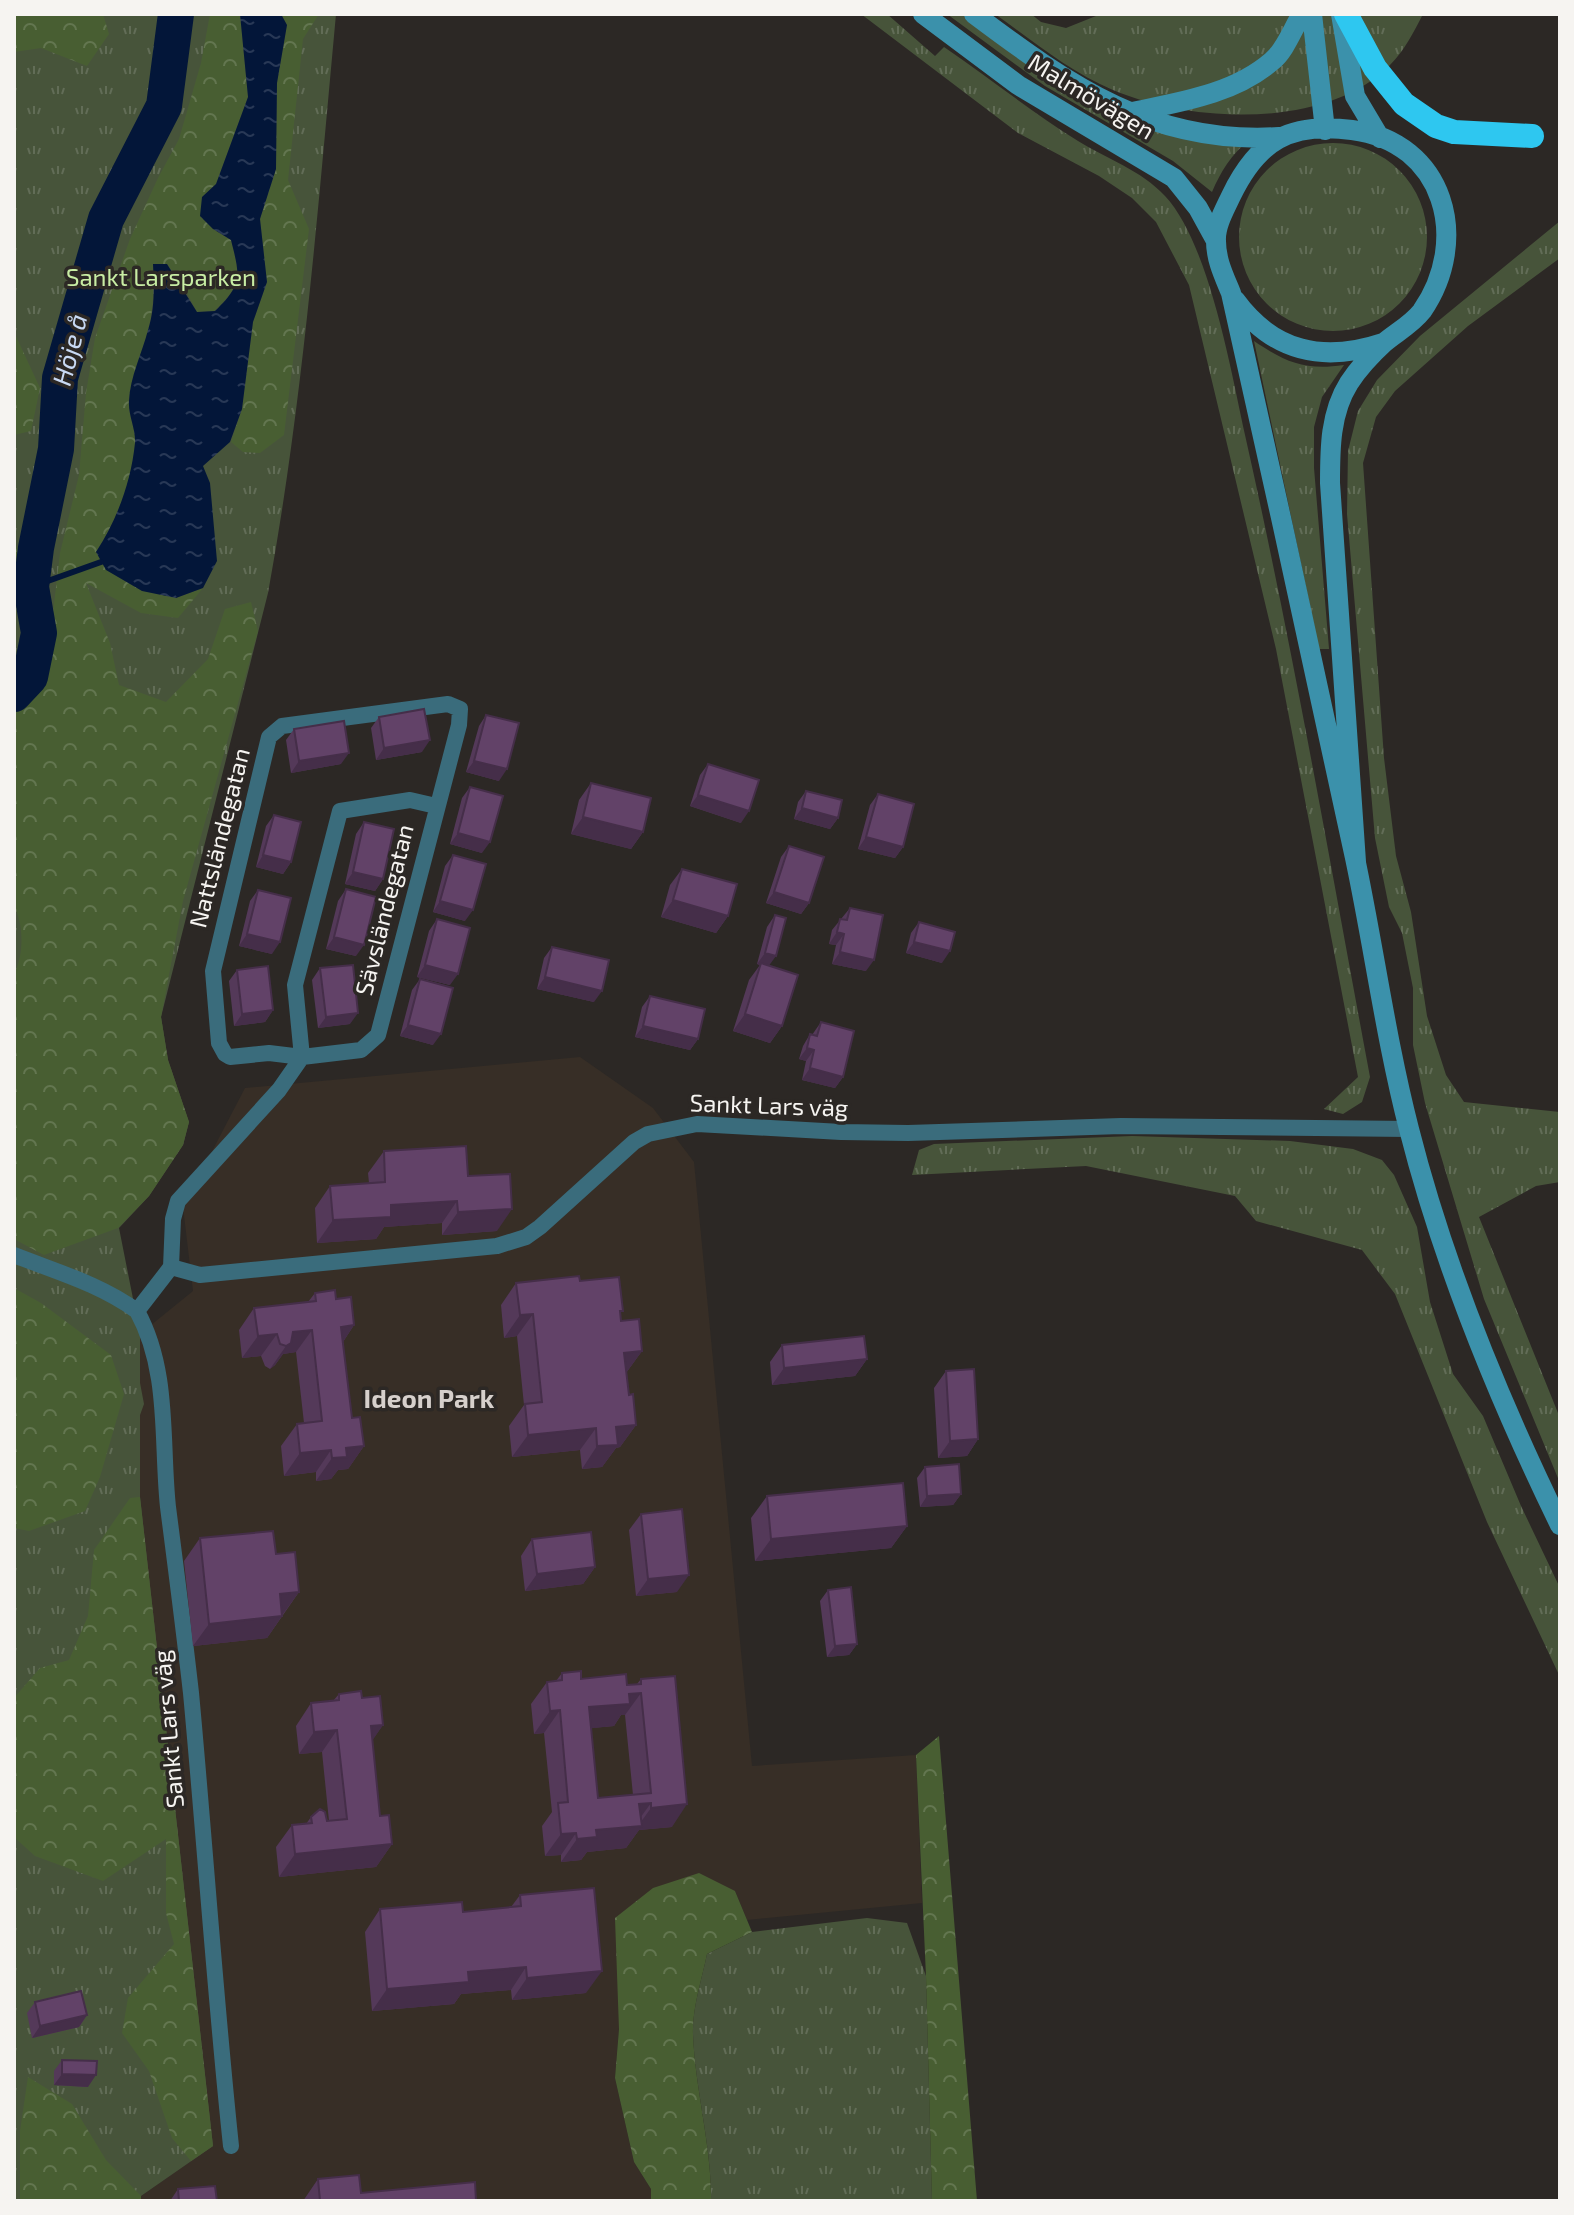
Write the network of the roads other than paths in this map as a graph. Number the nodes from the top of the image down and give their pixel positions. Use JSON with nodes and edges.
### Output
{"nodes":[{"id":1,"x":923,"y":14,"type":"edge"},
{"id":2,"x":974,"y":14,"type":"edge"},
{"id":3,"x":1302,"y":14,"type":"edge"},
{"id":4,"x":1312,"y":14,"type":"edge"},
{"id":5,"x":1344,"y":14,"type":"edge"},
{"id":6,"x":1132,"y":112,"type":"junction"},
{"id":7,"x":1325,"y":130,"type":"junction"},
{"id":8,"x":1532,"y":136,"type":"dead end"},
{"id":9,"x":1279,"y":137,"type":"junction"},
{"id":10,"x":1380,"y":138,"type":"junction"},
{"id":11,"x":1215,"y":239,"type":"junction"},
{"id":12,"x":1231,"y":293,"type":"junction"},
{"id":13,"x":1385,"y":343,"type":"junction"},
{"id":14,"x":448,"y":704,"type":"joint"},
{"id":15,"x":436,"y":806,"type":"junction"},
{"id":16,"x":1356,"y":862,"type":"junction"},
{"id":17,"x":302,"y":1057,"type":"junction"},
{"id":18,"x":1409,"y":1129,"type":"junction"},
{"id":19,"x":14,"y":1255,"type":"edge"},
{"id":20,"x":171,"y":1267,"type":"junction"},
{"id":21,"x":137,"y":1311,"type":"junction"},
{"id":22,"x":1560,"y":1525,"type":"edge"},
{"id":23,"x":231,"y":2146,"type":"dead end"}],
"edges":[{"from":1,"to":11,"type":"main road","name":"Malmövägen"},
{"from":2,"to":6,"type":"main road","name":"Malmövägen"},
{"from":3,"to":6,"type":"main road"},
{"from":4,"to":7,"type":"main road"},
{"from":5,"to":8,"type":"highway"},
{"from":5,"to":10,"type":"main road"},
{"from":6,"to":9,"type":"main road","name":"Malmövägen"},
{"from":7,"to":9,"type":"main road"},
{"from":7,"to":10,"type":"main road"},
{"from":9,"to":11,"type":"main road"},
{"from":10,"to":13,"type":"main road"},
{"from":11,"to":12,"type":"main road"},
{"from":12,"to":13,"type":"main road"},
{"from":12,"to":16,"type":"main road"},
{"from":13,"to":16,"type":"main road"},
{"from":14,"to":15,"type":"street","name":"Sävsländegatan"},
{"from":14,"to":17,"type":"street","name":"Nattsländegatan"},
{"from":15,"to":17,"type":"street","name":"Sävsländegatan"},
{"from":15,"to":17,"type":"street"},
{"from":16,"to":18,"type":"main road"},
{"from":17,"to":20,"type":"street"},
{"from":18,"to":20,"type":"street","name":"Sankt Lars väg"},
{"from":18,"to":22,"type":"main road"},
{"from":19,"to":21,"type":"street"},
{"from":20,"to":21,"type":"street"},
{"from":21,"to":23,"type":"street","name":"Sankt Lars väg"}]}
